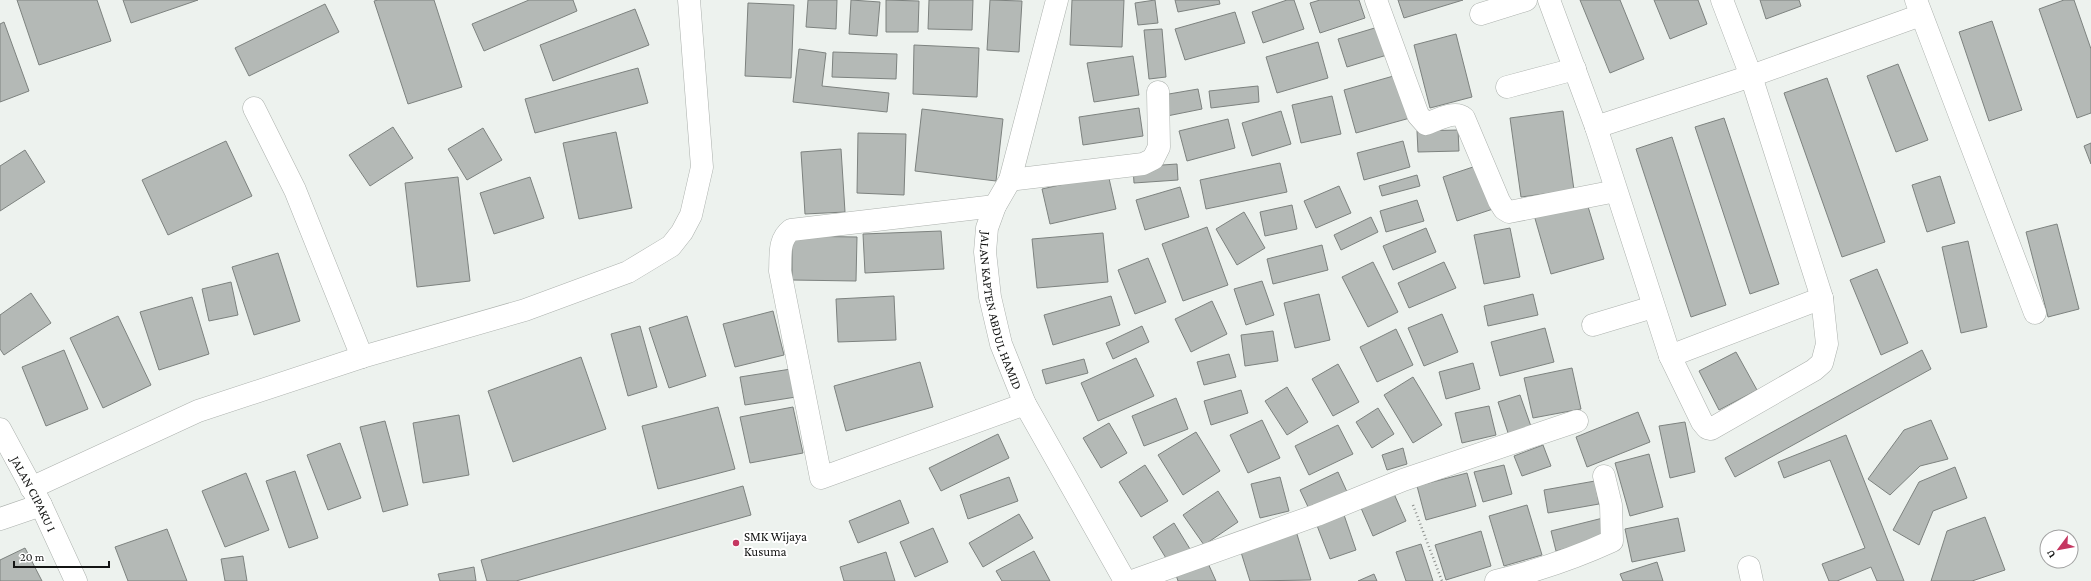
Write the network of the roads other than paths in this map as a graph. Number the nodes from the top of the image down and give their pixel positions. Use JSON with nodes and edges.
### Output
{"nodes":[{"id":1,"x":689,"y":0,"type":"edge"},
{"id":2,"x":1057,"y":0,"type":"edge"},
{"id":3,"x":1376,"y":0,"type":"edge"},
{"id":4,"x":1526,"y":0,"type":"edge"},
{"id":5,"x":1549,"y":0,"type":"edge"},
{"id":6,"x":1722,"y":0,"type":"edge"},
{"id":7,"x":1918,"y":7,"type":"edge"},
{"id":8,"x":1481,"y":14,"type":"dead end"},
{"id":9,"x":1575,"y":70,"type":"junction"},
{"id":10,"x":1751,"y":76,"type":"junction"},
{"id":11,"x":1507,"y":87,"type":"dead end"},
{"id":12,"x":1158,"y":92,"type":"dead end"},
{"id":13,"x":254,"y":108,"type":"dead end"},
{"id":14,"x":1596,"y":127,"type":"junction"},
{"id":15,"x":1010,"y":180,"type":"junction"},
{"id":16,"x":1616,"y":191,"type":"junction"},
{"id":17,"x":995,"y":206,"type":"junction"},
{"id":18,"x":1822,"y":298,"type":"junction"},
{"id":19,"x":1653,"y":306,"type":"junction"},
{"id":20,"x":2035,"y":313,"type":"dead end"},
{"id":21,"x":1593,"y":324,"type":"dead end"},
{"id":22,"x":1670,"y":356,"type":"junction"},
{"id":23,"x":362,"y":357,"type":"junction"},
{"id":24,"x":1025,"y":404,"type":"junction"},
{"id":25,"x":1577,"y":421,"type":"dead end"},
{"id":26,"x":0,"y":428,"type":"edge"},
{"id":27,"x":1604,"y":476,"type":"dead end"},
{"id":28,"x":36,"y":496,"type":"junction"},
{"id":29,"x":0,"y":519,"type":"edge"},
{"id":30,"x":76,"y":581,"type":"edge"},
{"id":31,"x":1125,"y":581,"type":"edge"},
{"id":32,"x":1132,"y":581,"type":"edge"},
{"id":33,"x":1496,"y":581,"type":"edge"}],
"edges":[{"from":1,"to":23,"type":"street"},
{"from":2,"to":15,"type":"street","name":"JALAN KAPTEN ABDUL HAMID"},
{"from":3,"to":16,"type":"street"},
{"from":4,"to":8,"type":"street"},
{"from":5,"to":9,"type":"street"},
{"from":6,"to":10,"type":"street"},
{"from":7,"to":10,"type":"street"},
{"from":7,"to":20,"type":"street"},
{"from":9,"to":11,"type":"street"},
{"from":9,"to":14,"type":"street"},
{"from":10,"to":14,"type":"street"},
{"from":10,"to":18,"type":"street"},
{"from":12,"to":15,"type":"street"},
{"from":13,"to":23,"type":"street"},
{"from":14,"to":16,"type":"street"},
{"from":15,"to":17,"type":"street","name":"JALAN KAPTEN ABDUL HAMID"},
{"from":16,"to":19,"type":"street"},
{"from":17,"to":24,"type":"street","name":"JALAN KAPTEN ABDUL HAMID"},
{"from":17,"to":24,"type":"street"},
{"from":18,"to":22,"type":"street"},
{"from":18,"to":22,"type":"street"},
{"from":19,"to":21,"type":"street"},
{"from":19,"to":22,"type":"street"},
{"from":23,"to":28,"type":"street"},
{"from":24,"to":31,"type":"street","name":"JALAN KAPTEN ABDUL HAMID"},
{"from":25,"to":32,"type":"street"},
{"from":26,"to":28,"type":"street","name":"JALAN CIPAKU I"},
{"from":27,"to":33,"type":"street"},
{"from":28,"to":29,"type":"street"},
{"from":28,"to":30,"type":"street","name":"JALAN CIPAKU I"}]}
